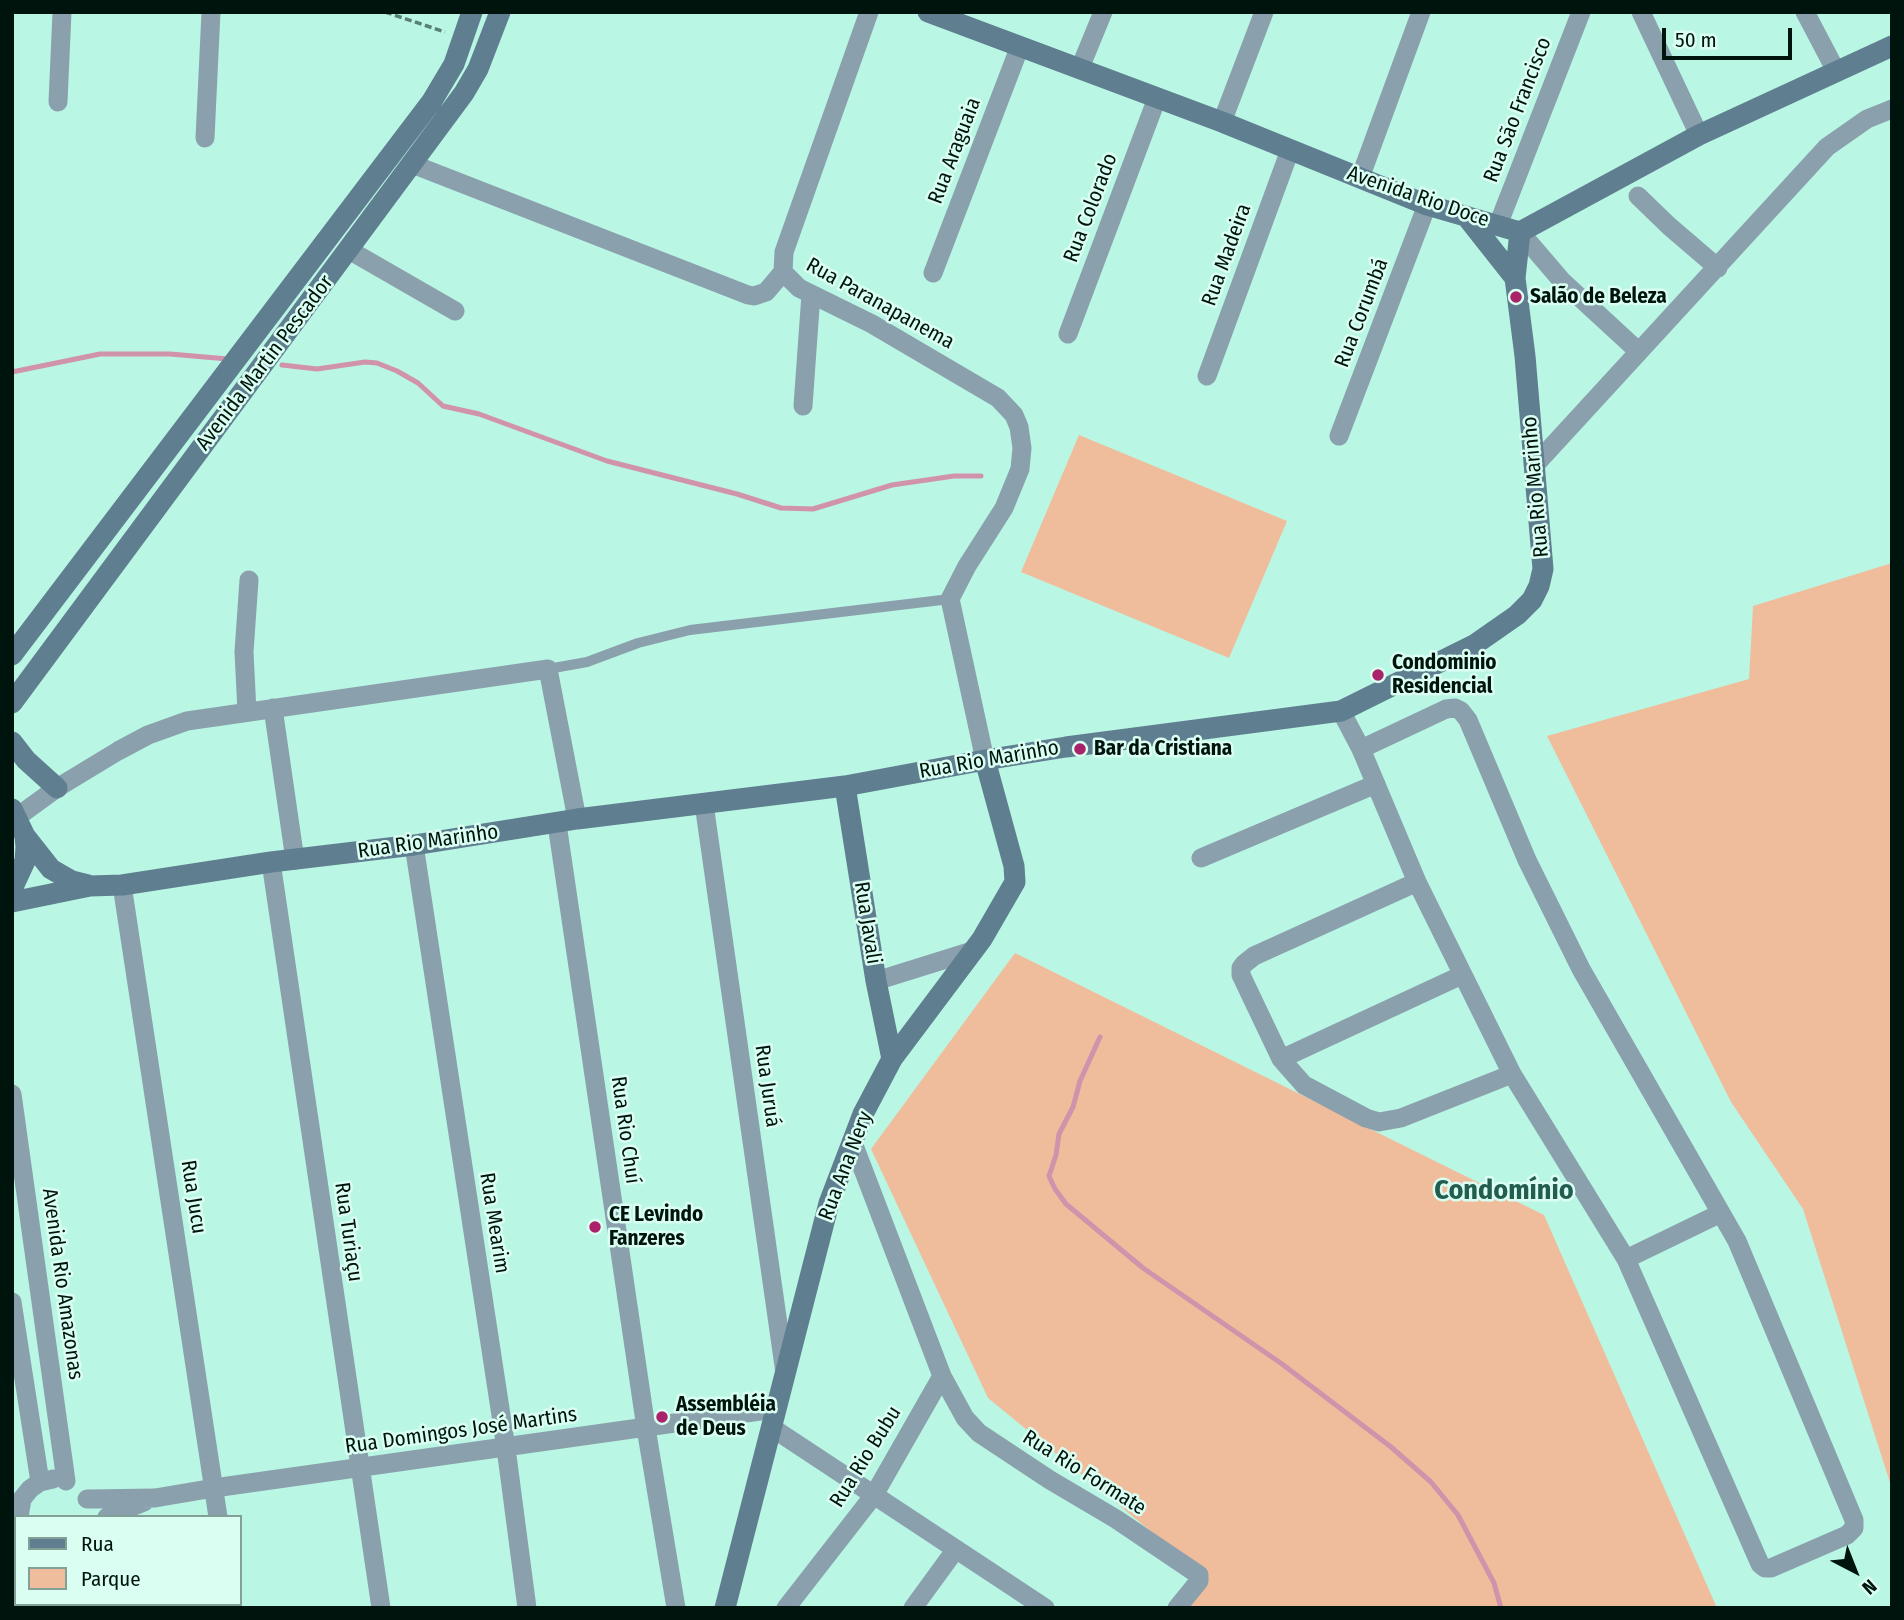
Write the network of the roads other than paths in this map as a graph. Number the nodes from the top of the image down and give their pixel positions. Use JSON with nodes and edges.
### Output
{"nodes":[{"id":1,"x":62,"y":12,"type":"edge"},
{"id":2,"x":211,"y":12,"type":"edge"},
{"id":3,"x":472,"y":12,"type":"edge"},
{"id":4,"x":500,"y":12,"type":"edge"},
{"id":5,"x":869,"y":12,"type":"edge"},
{"id":6,"x":1102,"y":12,"type":"edge"},
{"id":7,"x":1264,"y":12,"type":"edge"},
{"id":8,"x":1421,"y":12,"type":"edge"},
{"id":9,"x":1581,"y":12,"type":"edge"},
{"id":10,"x":1641,"y":12,"type":"edge"},
{"id":11,"x":1805,"y":12,"type":"edge"},
{"id":12,"x":942,"y":15,"type":"edge"},
{"id":13,"x":1020,"y":46,"type":"junction"},
{"id":14,"x":1892,"y":46,"type":"edge"},
{"id":15,"x":1080,"y":68,"type":"junction"},
{"id":16,"x":1836,"y":71,"type":"junction"},
{"id":17,"x":1157,"y":98,"type":"junction"},
{"id":18,"x":58,"y":103,"type":"dead end"},
{"id":19,"x":1892,"y":109,"type":"edge"},
{"id":20,"x":1222,"y":122,"type":"junction"},
{"id":21,"x":1699,"y":135,"type":"junction"},
{"id":22,"x":205,"y":138,"type":"dead end"},
{"id":23,"x":1290,"y":150,"type":"junction"},
{"id":24,"x":412,"y":164,"type":"junction"},
{"id":25,"x":1360,"y":178,"type":"junction"},
{"id":26,"x":1638,"y":196,"type":"dead end"},
{"id":27,"x":1427,"y":205,"type":"junction"},
{"id":28,"x":1465,"y":216,"type":"junction"},
{"id":29,"x":1498,"y":225,"type":"junction"},
{"id":30,"x":1520,"y":232,"type":"junction"},
{"id":31,"x":349,"y":250,"type":"junction"},
{"id":32,"x":1718,"y":268,"type":"junction"},
{"id":33,"x":783,"y":272,"type":"junction"},
{"id":34,"x":933,"y":273,"type":"dead end"},
{"id":35,"x":1515,"y":278,"type":"junction"},
{"id":36,"x":811,"y":294,"type":"junction"},
{"id":37,"x":455,"y":311,"type":"dead end"},
{"id":38,"x":1068,"y":334,"type":"dead end"},
{"id":39,"x":1638,"y":351,"type":"junction"},
{"id":40,"x":1207,"y":376,"type":"dead end"},
{"id":41,"x":803,"y":406,"type":"dead end"},
{"id":42,"x":1339,"y":436,"type":"dead end"},
{"id":43,"x":1534,"y":466,"type":"junction"},
{"id":44,"x":249,"y":580,"type":"dead end"},
{"id":45,"x":950,"y":599,"type":"junction"},
{"id":46,"x":12,"y":655,"type":"edge"},
{"id":47,"x":548,"y":669,"type":"junction"},
{"id":48,"x":12,"y":703,"type":"edge"},
{"id":49,"x":273,"y":708,"type":"junction"},
{"id":50,"x":1341,"y":711,"type":"junction"},
{"id":51,"x":247,"y":712,"type":"junction"},
{"id":52,"x":12,"y":742,"type":"edge"},
{"id":53,"x":1361,"y":749,"type":"junction"},
{"id":54,"x":985,"y":760,"type":"junction"},
{"id":55,"x":1376,"y":784,"type":"junction"},
{"id":56,"x":845,"y":786,"type":"junction"},
{"id":57,"x":57,"y":788,"type":"junction"},
{"id":58,"x":704,"y":804,"type":"junction"},
{"id":59,"x":18,"y":821,"type":"edge"},
{"id":60,"x":567,"y":822,"type":"junction"},
{"id":61,"x":414,"y":845,"type":"junction"},
{"id":62,"x":1201,"y":858,"type":"dead end"},
{"id":63,"x":295,"y":860,"type":"junction"},
{"id":64,"x":271,"y":862,"type":"junction"},
{"id":65,"x":1417,"y":882,"type":"junction"},
{"id":66,"x":122,"y":885,"type":"junction"},
{"id":67,"x":90,"y":886,"type":"junction"},
{"id":68,"x":12,"y":889,"type":"edge"},
{"id":69,"x":12,"y":902,"type":"edge"},
{"id":70,"x":972,"y":951,"type":"junction"},
{"id":71,"x":1462,"y":975,"type":"junction"},
{"id":72,"x":876,"y":981,"type":"junction"},
{"id":73,"x":892,"y":1059,"type":"junction"},
{"id":74,"x":1281,"y":1059,"type":"junction"},
{"id":75,"x":1512,"y":1074,"type":"junction"},
{"id":76,"x":12,"y":1094,"type":"edge"},
{"id":77,"x":853,"y":1143,"type":"junction"},
{"id":78,"x":1721,"y":1213,"type":"junction"},
{"id":79,"x":1626,"y":1259,"type":"junction"},
{"id":80,"x":12,"y":1302,"type":"edge"},
{"id":81,"x":940,"y":1367,"type":"junction"},
{"id":82,"x":785,"y":1374,"type":"junction"},
{"id":83,"x":773,"y":1418,"type":"junction"},
{"id":84,"x":646,"y":1428,"type":"junction"},
{"id":85,"x":506,"y":1448,"type":"junction"},
{"id":86,"x":360,"y":1467,"type":"junction"},
{"id":87,"x":66,"y":1481,"type":"junction"},
{"id":88,"x":40,"y":1482,"type":"junction"},
{"id":89,"x":214,"y":1488,"type":"junction"},
{"id":90,"x":874,"y":1495,"type":"junction"},
{"id":91,"x":155,"y":1498,"type":"junction"},
{"id":92,"x":89,"y":1508,"type":"edge"},
{"id":93,"x":17,"y":1514,"type":"edge"},
{"id":94,"x":112,"y":1515,"type":"edge"},
{"id":95,"x":218,"y":1515,"type":"edge"},
{"id":96,"x":956,"y":1549,"type":"junction"},
{"id":97,"x":1181,"y":1603,"type":"edge"},
{"id":98,"x":381,"y":1608,"type":"edge"},
{"id":99,"x":527,"y":1608,"type":"edge"},
{"id":100,"x":676,"y":1608,"type":"edge"},
{"id":101,"x":725,"y":1608,"type":"edge"},
{"id":102,"x":786,"y":1608,"type":"edge"},
{"id":103,"x":913,"y":1608,"type":"edge"},
{"id":104,"x":1045,"y":1608,"type":"edge"}],
"edges":[{"from":1,"to":18,"type":"street"},
{"from":2,"to":22,"type":"street"},
{"from":3,"to":46,"type":"street","name":"Avenida Martin Pescador"},
{"from":4,"to":24,"type":"street","name":"Avenida Martin Pescador"},
{"from":5,"to":33,"type":"street","name":"Rua Paranapanema"},
{"from":6,"to":15,"type":"street"},
{"from":7,"to":20,"type":"street"},
{"from":8,"to":25,"type":"street"},
{"from":9,"to":29,"type":"street","name":"Rua São Francisco"},
{"from":10,"to":21,"type":"street"},
{"from":11,"to":16,"type":"street"},
{"from":12,"to":13,"type":"street","name":"Avenida Rio Doce"},
{"from":13,"to":15,"type":"street","name":"Avenida Rio Doce"},
{"from":13,"to":34,"type":"street","name":"Rua Araguaia"},
{"from":14,"to":16,"type":"street"},
{"from":15,"to":17,"type":"street","name":"Avenida Rio Doce"},
{"from":16,"to":21,"type":"street"},
{"from":17,"to":20,"type":"street","name":"Avenida Rio Doce"},
{"from":17,"to":38,"type":"street","name":"Rua Colorado"},
{"from":19,"to":32,"type":"street"},
{"from":20,"to":23,"type":"street","name":"Avenida Rio Doce"},
{"from":21,"to":30,"type":"street"},
{"from":23,"to":25,"type":"street","name":"Avenida Rio Doce"},
{"from":23,"to":40,"type":"street","name":"Rua Madeira"},
{"from":24,"to":31,"type":"street","name":"Avenida Martin Pescador"},
{"from":24,"to":33,"type":"street"},
{"from":25,"to":27,"type":"street","name":"Avenida Rio Doce"},
{"from":26,"to":32,"type":"street"},
{"from":27,"to":28,"type":"street","name":"Avenida Rio Doce"},
{"from":27,"to":42,"type":"street","name":"Rua Corumbá"},
{"from":28,"to":29,"type":"street","name":"Avenida Rio Doce"},
{"from":28,"to":35,"type":"street"},
{"from":29,"to":30,"type":"street","name":"Avenida Rio Doce"},
{"from":30,"to":35,"type":"street","name":"Rua Rio Marinho"},
{"from":30,"to":39,"type":"street"},
{"from":31,"to":37,"type":"street"},
{"from":31,"to":48,"type":"street","name":"Avenida Martin Pescador"},
{"from":32,"to":39,"type":"street"},
{"from":33,"to":36,"type":"street","name":"Rua Paranapanema"},
{"from":35,"to":43,"type":"street","name":"Rua Rio Marinho"},
{"from":36,"to":41,"type":"street"},
{"from":36,"to":45,"type":"street","name":"Rua Paranapanema"},
{"from":39,"to":43,"type":"street"},
{"from":43,"to":50,"type":"street","name":"Rua Rio Marinho"},
{"from":44,"to":51,"type":"street"},
{"from":45,"to":47,"type":"lane"},
{"from":45,"to":54,"type":"street"},
{"from":47,"to":49,"type":"street"},
{"from":47,"to":60,"type":"street","name":"Rua Rio Chuí"},
{"from":49,"to":51,"type":"street"},
{"from":49,"to":63,"type":"street"},
{"from":50,"to":53,"type":"street"},
{"from":50,"to":54,"type":"street","name":"Rua Rio Marinho"},
{"from":51,"to":57,"type":"street"},
{"from":52,"to":57,"type":"street"},
{"from":53,"to":55,"type":"street"},
{"from":53,"to":78,"type":"street"},
{"from":54,"to":56,"type":"street","name":"Rua Rio Marinho"},
{"from":54,"to":70,"type":"street","name":"Rua Ana Nery"},
{"from":55,"to":62,"type":"street"},
{"from":55,"to":65,"type":"street"},
{"from":56,"to":58,"type":"street","name":"Rua Rio Marinho"},
{"from":56,"to":72,"type":"street","name":"Rua Javali"},
{"from":57,"to":59,"type":"street"},
{"from":58,"to":60,"type":"street","name":"Rua Rio Marinho"},
{"from":58,"to":82,"type":"street","name":"Rua Juruá"},
{"from":59,"to":67,"type":"street","name":"Rua Rio Marinho"},
{"from":59,"to":68,"type":"street"},
{"from":60,"to":61,"type":"street","name":"Rua Rio Marinho"},
{"from":60,"to":84,"type":"street","name":"Rua Rio Chuí"},
{"from":61,"to":63,"type":"street","name":"Rua Rio Marinho"},
{"from":61,"to":85,"type":"street","name":"Rua Mearim"},
{"from":63,"to":64,"type":"street","name":"Rua Rio Marinho"},
{"from":64,"to":66,"type":"street","name":"Rua Rio Marinho"},
{"from":64,"to":86,"type":"street","name":"Rua Turiaçu"},
{"from":65,"to":71,"type":"street"},
{"from":65,"to":74,"type":"street"},
{"from":66,"to":67,"type":"street","name":"Rua Rio Marinho"},
{"from":66,"to":89,"type":"street","name":"Rua Jucu"},
{"from":67,"to":69,"type":"street","name":"Rua Rio Marinho"},
{"from":70,"to":72,"type":"street"},
{"from":70,"to":73,"type":"street","name":"Rua Ana Nery"},
{"from":71,"to":74,"type":"street"},
{"from":71,"to":75,"type":"street"},
{"from":72,"to":73,"type":"street","name":"Rua Javali"},
{"from":73,"to":77,"type":"street","name":"Rua Ana Nery"},
{"from":74,"to":75,"type":"street"},
{"from":75,"to":79,"type":"street"},
{"from":76,"to":87,"type":"street","name":"Avenida Rio Amazonas"},
{"from":77,"to":81,"type":"street"},
{"from":77,"to":82,"type":"street","name":"Rua Ana Nery"},
{"from":78,"to":79,"type":"street"},
{"from":78,"to":79,"type":"street"},
{"from":80,"to":88,"type":"street"},
{"from":81,"to":90,"type":"street","name":"Rua Rio Bubu"},
{"from":81,"to":97,"type":"street","name":"Rua Rio Formate"},
{"from":82,"to":83,"type":"street","name":"Rua Ana Nery"},
{"from":83,"to":84,"type":"street","name":"Rua Domingos José Martins"},
{"from":83,"to":90,"type":"street"},
{"from":83,"to":101,"type":"street","name":"Rua Ana Nery"},
{"from":84,"to":85,"type":"street","name":"Rua Domingos José Martins"},
{"from":84,"to":100,"type":"street","name":"Rua Rio Chuí"},
{"from":85,"to":86,"type":"street","name":"Rua Domingos José Martins"},
{"from":85,"to":99,"type":"street","name":"Rua Mearim"},
{"from":86,"to":89,"type":"street","name":"Rua Domingos José Martins"},
{"from":86,"to":98,"type":"street","name":"Rua Turiaçu"},
{"from":87,"to":88,"type":"street"},
{"from":87,"to":92,"type":"street"},
{"from":88,"to":93,"type":"street"},
{"from":89,"to":91,"type":"street","name":"Rua Domingos José Martins"},
{"from":89,"to":95,"type":"street","name":"Rua Jucu"},
{"from":90,"to":96,"type":"street"},
{"from":90,"to":102,"type":"street","name":"Rua Rio Bubu"},
{"from":91,"to":92,"type":"street","name":"Rua Domingos José Martins"},
{"from":91,"to":94,"type":"street","name":"Rua Domingos José Martins"},
{"from":96,"to":103,"type":"street"},
{"from":96,"to":104,"type":"street"}]}
